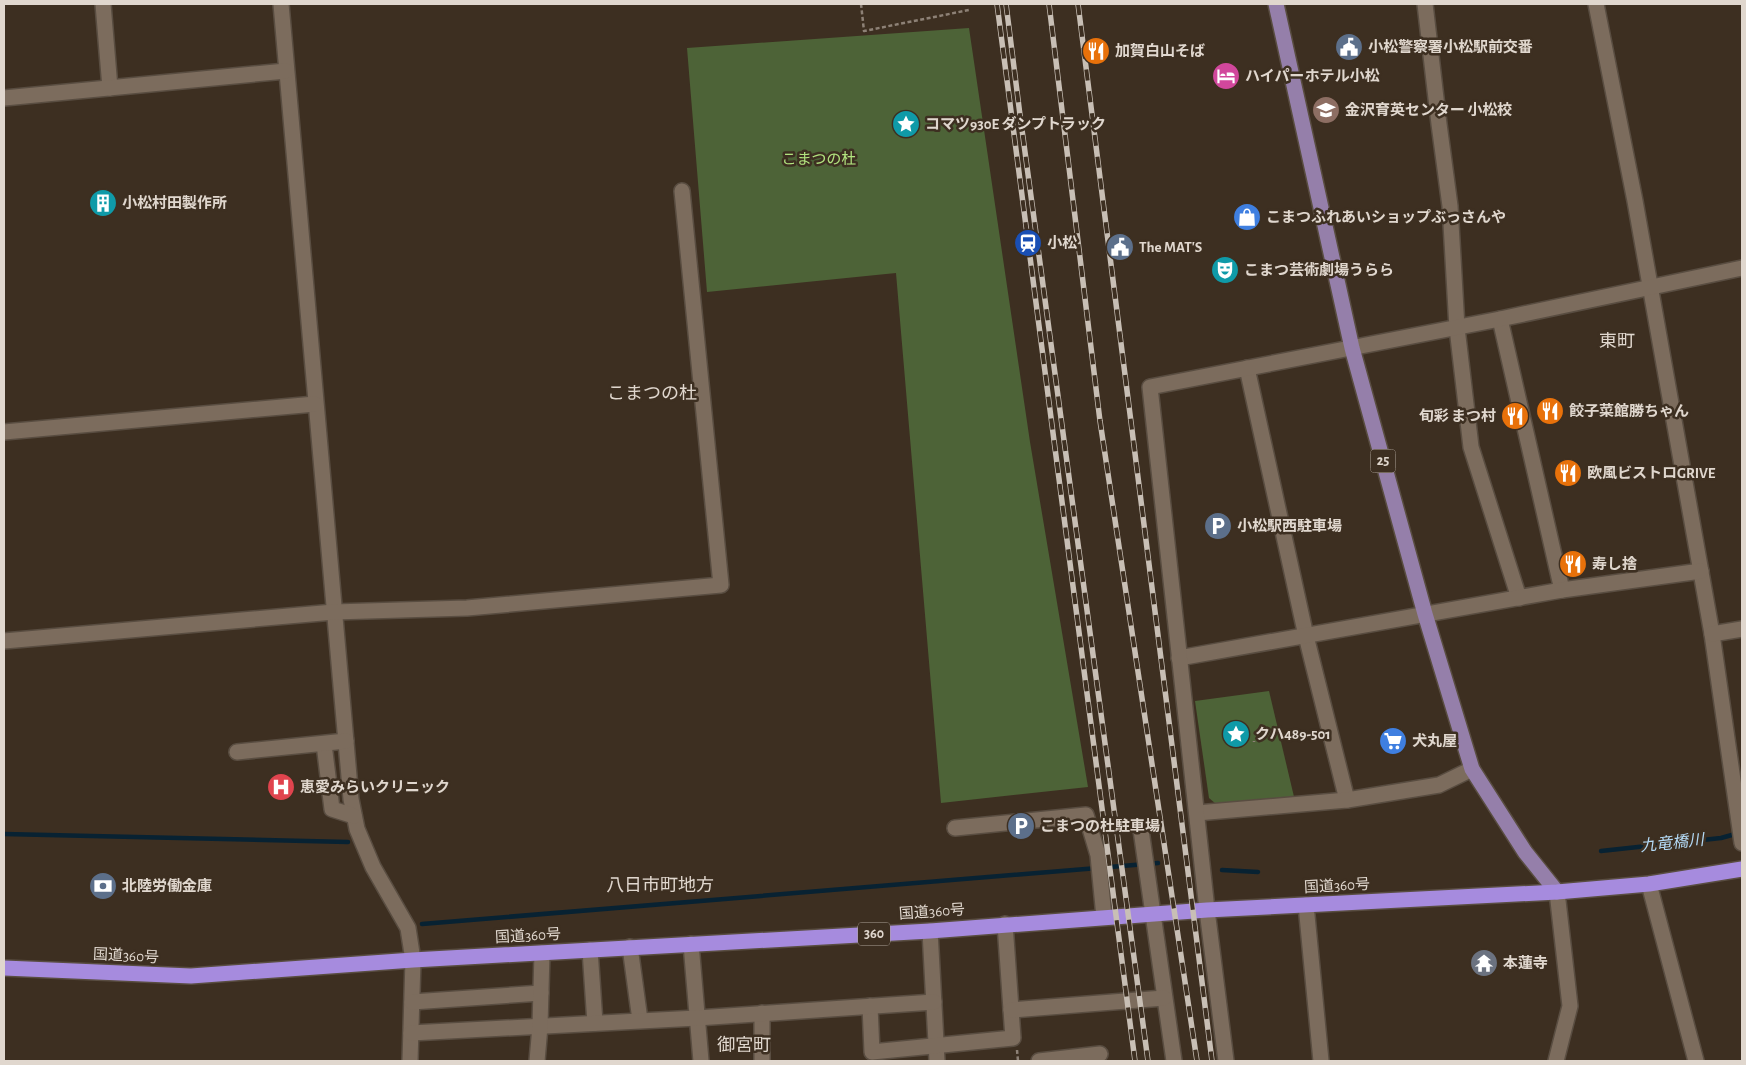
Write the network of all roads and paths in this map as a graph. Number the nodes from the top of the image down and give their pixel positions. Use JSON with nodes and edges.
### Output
{"nodes":[{"id":1,"x":103,"y":4,"type":"edge"},
{"id":2,"x":280,"y":4,"type":"edge"},
{"id":3,"x":861,"y":4,"type":"edge"},
{"id":4,"x":1276,"y":4,"type":"edge"},
{"id":5,"x":1425,"y":4,"type":"edge"},
{"id":6,"x":1596,"y":4,"type":"edge"},
{"id":7,"x":969,"y":10,"type":"dead end"},
{"id":8,"x":286,"y":71,"type":"junction"},
{"id":9,"x":110,"y":88,"type":"junction"},
{"id":10,"x":4,"y":98,"type":"edge"},
{"id":11,"x":682,"y":191,"type":"dead end"},
{"id":12,"x":1742,"y":268,"type":"edge"},
{"id":13,"x":1650,"y":287,"type":"junction"},
{"id":14,"x":1500,"y":319,"type":"junction"},
{"id":15,"x":1457,"y":328,"type":"junction"},
{"id":16,"x":1352,"y":348,"type":"junction"},
{"id":17,"x":1247,"y":368,"type":"junction"},
{"id":18,"x":315,"y":404,"type":"junction"},
{"id":19,"x":4,"y":432,"type":"edge"},
{"id":20,"x":1701,"y":571,"type":"junction"},
{"id":21,"x":1562,"y":590,"type":"junction"},
{"id":22,"x":1519,"y":598,"type":"junction"},
{"id":23,"x":334,"y":612,"type":"junction"},
{"id":24,"x":1425,"y":614,"type":"junction"},
{"id":25,"x":1742,"y":629,"type":"edge"},
{"id":26,"x":1712,"y":634,"type":"junction"},
{"id":27,"x":1306,"y":636,"type":"junction"},
{"id":28,"x":4,"y":641,"type":"edge"},
{"id":29,"x":1179,"y":658,"type":"junction"},
{"id":30,"x":346,"y":742,"type":"junction"},
{"id":31,"x":324,"y":744,"type":"junction"},
{"id":32,"x":1736,"y":748,"type":"edge"},
{"id":33,"x":238,"y":752,"type":"dead end"},
{"id":34,"x":1472,"y":769,"type":"junction"},
{"id":35,"x":1347,"y":800,"type":"junction"},
{"id":36,"x":1197,"y":813,"type":"junction"},
{"id":37,"x":354,"y":816,"type":"junction"},
{"id":38,"x":955,"y":828,"type":"dead end"},
{"id":39,"x":1141,"y":830,"type":"dead end"},
{"id":40,"x":1742,"y":842,"type":"edge"},
{"id":41,"x":1742,"y":869,"type":"edge"},
{"id":42,"x":1649,"y":884,"type":"junction"},
{"id":43,"x":1557,"y":892,"type":"junction"},
{"id":44,"x":1306,"y":905,"type":"junction"},
{"id":45,"x":1208,"y":910,"type":"junction"},
{"id":46,"x":1153,"y":914,"type":"junction"},
{"id":47,"x":1104,"y":917,"type":"junction"},
{"id":48,"x":1005,"y":924,"type":"junction"},
{"id":49,"x":930,"y":931,"type":"junction"},
{"id":50,"x":691,"y":944,"type":"junction"},
{"id":51,"x":630,"y":947,"type":"junction"},
{"id":52,"x":590,"y":950,"type":"junction"},
{"id":53,"x":542,"y":952,"type":"junction"},
{"id":54,"x":414,"y":960,"type":"junction"},
{"id":55,"x":4,"y":968,"type":"edge"},
{"id":56,"x":541,"y":993,"type":"junction"},
{"id":57,"x":1164,"y":998,"type":"junction"},
{"id":58,"x":412,"y":1002,"type":"junction"},
{"id":59,"x":934,"y":1002,"type":"junction"},
{"id":60,"x":870,"y":1006,"type":"junction"},
{"id":61,"x":1011,"y":1010,"type":"junction"},
{"id":62,"x":762,"y":1013,"type":"junction"},
{"id":63,"x":697,"y":1018,"type":"junction"},
{"id":64,"x":640,"y":1020,"type":"junction"},
{"id":65,"x":595,"y":1023,"type":"junction"},
{"id":66,"x":540,"y":1026,"type":"junction"},
{"id":67,"x":411,"y":1033,"type":"junction"},
{"id":68,"x":937,"y":1054,"type":"edge"},
{"id":69,"x":1100,"y":1054,"type":"dead end"},
{"id":70,"x":410,"y":1061,"type":"edge"},
{"id":71,"x":537,"y":1061,"type":"edge"},
{"id":72,"x":701,"y":1061,"type":"edge"},
{"id":73,"x":762,"y":1061,"type":"edge"},
{"id":74,"x":1040,"y":1061,"type":"edge"},
{"id":75,"x":1174,"y":1061,"type":"edge"},
{"id":76,"x":1226,"y":1061,"type":"edge"},
{"id":77,"x":1321,"y":1061,"type":"edge"},
{"id":78,"x":1556,"y":1061,"type":"edge"},
{"id":79,"x":1696,"y":1061,"type":"edge"}],
"edges":[{"from":1,"to":9,"type":"street"},
{"from":2,"to":8,"type":"street"},
{"from":3,"to":7,"type":"path"},
{"from":4,"to":16,"type":"main road","number":"25"},
{"from":5,"to":15,"type":"street"},
{"from":6,"to":13,"type":"street"},
{"from":8,"to":9,"type":"street"},
{"from":8,"to":18,"type":"street"},
{"from":9,"to":10,"type":"street"},
{"from":11,"to":23,"type":"street"},
{"from":12,"to":13,"type":"street"},
{"from":13,"to":14,"type":"street"},
{"from":13,"to":20,"type":"street"},
{"from":14,"to":15,"type":"street"},
{"from":14,"to":21,"type":"street"},
{"from":15,"to":16,"type":"street"},
{"from":15,"to":22,"type":"street"},
{"from":16,"to":17,"type":"street"},
{"from":16,"to":24,"type":"main road","number":"25"},
{"from":17,"to":27,"type":"street"},
{"from":17,"to":29,"type":"street"},
{"from":18,"to":19,"type":"street"},
{"from":18,"to":23,"type":"street"},
{"from":20,"to":21,"type":"street"},
{"from":20,"to":26,"type":"street"},
{"from":21,"to":22,"type":"street"},
{"from":22,"to":24,"type":"street"},
{"from":23,"to":28,"type":"street"},
{"from":23,"to":30,"type":"street"},
{"from":24,"to":27,"type":"street"},
{"from":24,"to":34,"type":"main road","number":"25"},
{"from":25,"to":26,"type":"street"},
{"from":26,"to":32,"type":"street"},
{"from":27,"to":29,"type":"street"},
{"from":27,"to":35,"type":"street"},
{"from":29,"to":36,"type":"street"},
{"from":30,"to":31,"type":"street"},
{"from":30,"to":37,"type":"street"},
{"from":31,"to":33,"type":"street"},
{"from":31,"to":37,"type":"street"},
{"from":32,"to":40,"type":"street"},
{"from":34,"to":35,"type":"street"},
{"from":34,"to":43,"type":"main road","number":"25"},
{"from":35,"to":36,"type":"street"},
{"from":36,"to":45,"type":"street"},
{"from":37,"to":54,"type":"street"},
{"from":38,"to":47,"type":"street"},
{"from":39,"to":46,"type":"street"},
{"from":41,"to":42,"type":"highway","name":"国道360号","number":"360"},
{"from":42,"to":43,"type":"highway","name":"国道360号","number":"360"},
{"from":42,"to":79,"type":"street"},
{"from":43,"to":44,"type":"highway","name":"国道360号","number":"360"},
{"from":43,"to":78,"type":"street"},
{"from":44,"to":45,"type":"highway","name":"国道360号","number":"360"},
{"from":44,"to":77,"type":"street"},
{"from":45,"to":46,"type":"highway","name":"国道360号","number":"360"},
{"from":45,"to":76,"type":"street"},
{"from":46,"to":47,"type":"highway","name":"国道360号","number":"360"},
{"from":46,"to":57,"type":"street"},
{"from":47,"to":48,"type":"highway","name":"国道360号","number":"360"},
{"from":48,"to":49,"type":"highway","name":"国道360号","number":"360"},
{"from":48,"to":61,"type":"street"},
{"from":49,"to":50,"type":"highway","name":"国道360号","number":"360"},
{"from":49,"to":59,"type":"street"},
{"from":50,"to":51,"type":"highway","name":"国道360号","number":"360"},
{"from":50,"to":63,"type":"street"},
{"from":51,"to":52,"type":"highway","name":"国道360号","number":"360"},
{"from":51,"to":64,"type":"street"},
{"from":52,"to":53,"type":"highway","name":"国道360号","number":"360"},
{"from":52,"to":65,"type":"street"},
{"from":53,"to":54,"type":"highway","name":"国道360号","number":"360"},
{"from":53,"to":56,"type":"street"},
{"from":54,"to":55,"type":"highway","name":"国道360号","number":"360"},
{"from":54,"to":58,"type":"street"},
{"from":56,"to":58,"type":"street"},
{"from":56,"to":66,"type":"street"},
{"from":57,"to":61,"type":"street"},
{"from":57,"to":75,"type":"street"},
{"from":58,"to":67,"type":"street"},
{"from":59,"to":60,"type":"street"},
{"from":59,"to":68,"type":"street"},
{"from":60,"to":62,"type":"street"},
{"from":60,"to":68,"type":"street"},
{"from":61,"to":68,"type":"street"},
{"from":62,"to":63,"type":"street"},
{"from":62,"to":73,"type":"street"},
{"from":63,"to":64,"type":"street"},
{"from":63,"to":72,"type":"street"},
{"from":64,"to":65,"type":"street"},
{"from":65,"to":66,"type":"street"},
{"from":66,"to":67,"type":"street"},
{"from":66,"to":71,"type":"street"},
{"from":67,"to":70,"type":"street"},
{"from":69,"to":74,"type":"street"}]}
